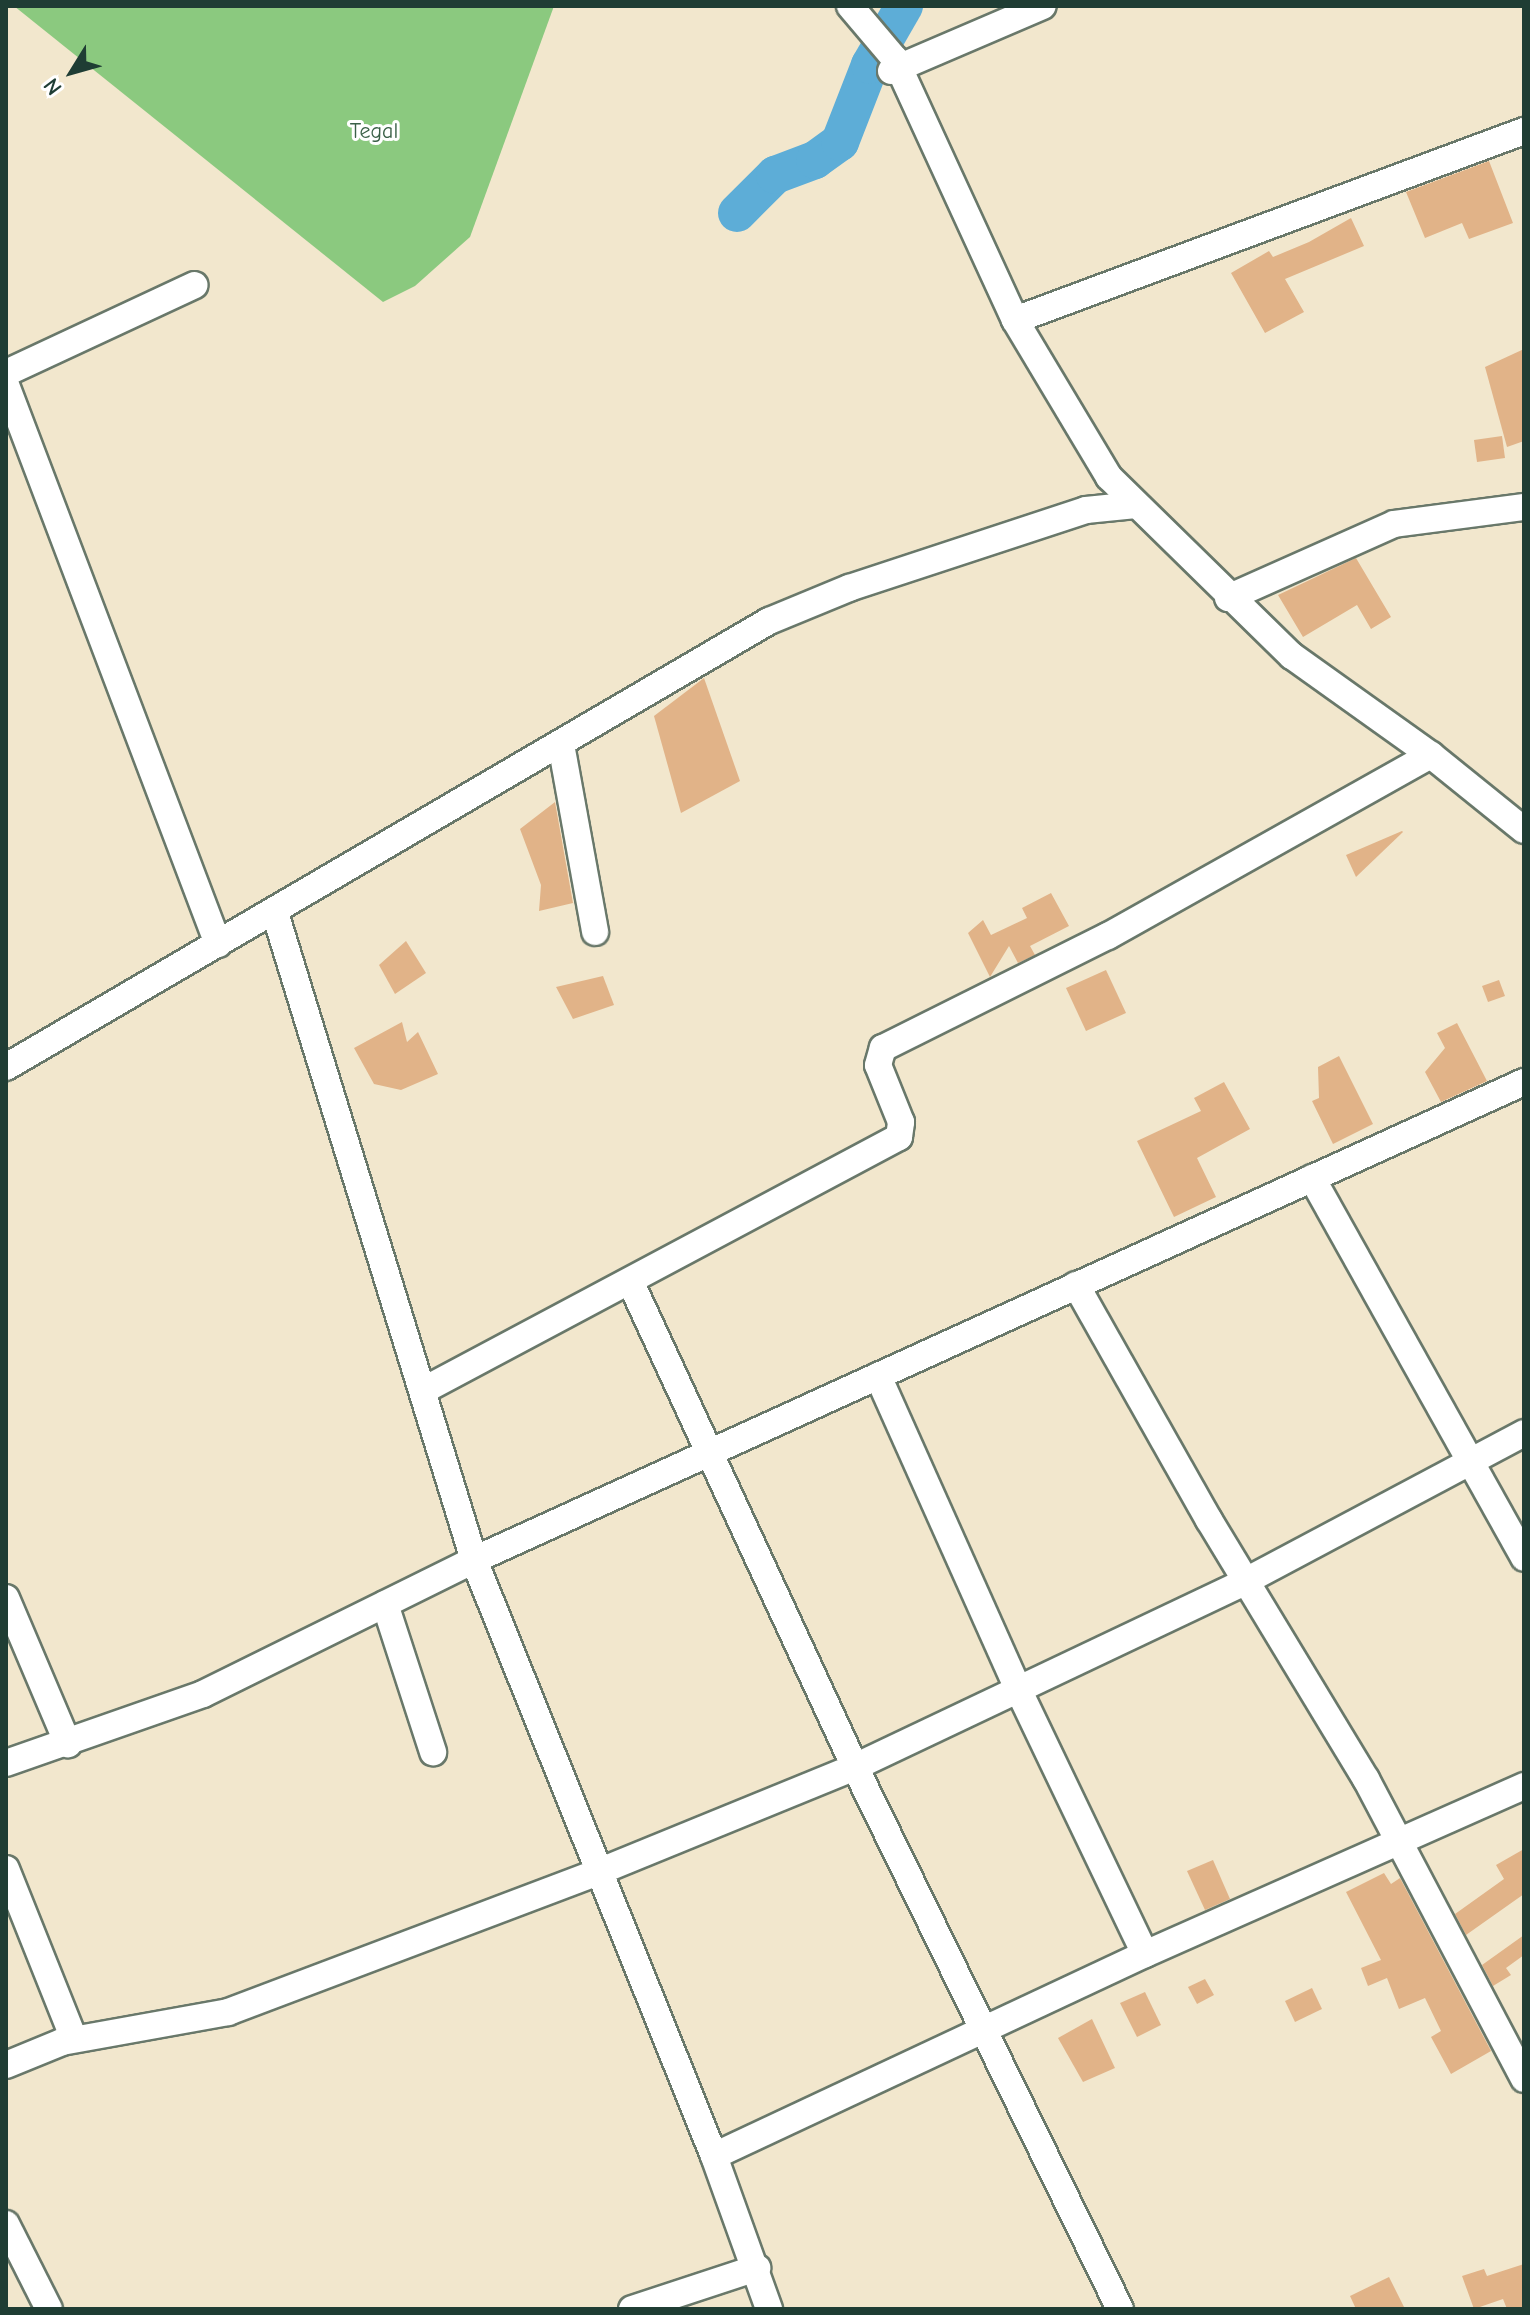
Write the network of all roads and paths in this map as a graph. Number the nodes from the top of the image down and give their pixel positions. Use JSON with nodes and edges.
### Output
{"nodes":[{"id":1,"x":850,"y":6,"type":"edge"},
{"id":2,"x":1043,"y":6,"type":"edge"},
{"id":3,"x":895,"y":69,"type":"junction"},
{"id":4,"x":1524,"y":131,"type":"edge"},
{"id":5,"x":195,"y":285,"type":"dead end"},
{"id":6,"x":1015,"y":320,"type":"junction"},
{"id":7,"x":6,"y":373,"type":"edge"},
{"id":8,"x":6,"y":385,"type":"edge"},
{"id":9,"x":1136,"y":505,"type":"junction"},
{"id":10,"x":1524,"y":507,"type":"edge"},
{"id":11,"x":1228,"y":598,"type":"junction"},
{"id":12,"x":561,"y":744,"type":"junction"},
{"id":13,"x":1431,"y":755,"type":"junction"},
{"id":14,"x":1524,"y":830,"type":"edge"},
{"id":15,"x":275,"y":913,"type":"junction"},
{"id":16,"x":595,"y":932,"type":"dead end"},
{"id":17,"x":218,"y":944,"type":"junction"},
{"id":18,"x":6,"y":1067,"type":"edge"},
{"id":19,"x":1524,"y":1082,"type":"edge"},
{"id":20,"x":1312,"y":1178,"type":"junction"},
{"id":21,"x":630,"y":1281,"type":"junction"},
{"id":22,"x":1076,"y":1285,"type":"junction"},
{"id":23,"x":878,"y":1376,"type":"junction"},
{"id":24,"x":426,"y":1389,"type":"junction"},
{"id":25,"x":1524,"y":1433,"type":"edge"},
{"id":26,"x":712,"y":1452,"type":"junction"},
{"id":27,"x":1468,"y":1461,"type":"junction"},
{"id":28,"x":1524,"y":1558,"type":"edge"},
{"id":29,"x":474,"y":1560,"type":"junction"},
{"id":30,"x":1246,"y":1581,"type":"junction"},
{"id":31,"x":6,"y":1598,"type":"edge"},
{"id":32,"x":385,"y":1604,"type":"junction"},
{"id":33,"x":1020,"y":1693,"type":"junction"},
{"id":34,"x":68,"y":1744,"type":"junction"},
{"id":35,"x":433,"y":1752,"type":"dead end"},
{"id":36,"x":6,"y":1763,"type":"edge"},
{"id":37,"x":855,"y":1767,"type":"junction"},
{"id":38,"x":1524,"y":1786,"type":"edge"},
{"id":39,"x":1400,"y":1843,"type":"junction"},
{"id":40,"x":6,"y":1869,"type":"edge"},
{"id":41,"x":598,"y":1872,"type":"junction"},
{"id":42,"x":1145,"y":1954,"type":"junction"},
{"id":43,"x":983,"y":2030,"type":"junction"},
{"id":44,"x":74,"y":2039,"type":"junction"},
{"id":45,"x":6,"y":2065,"type":"edge"},
{"id":46,"x":1524,"y":2079,"type":"edge"},
{"id":47,"x":714,"y":2156,"type":"junction"},
{"id":48,"x":6,"y":2224,"type":"edge"},
{"id":49,"x":757,"y":2268,"type":"junction"},
{"id":50,"x":49,"y":2309,"type":"edge"},
{"id":51,"x":632,"y":2309,"type":"edge"},
{"id":52,"x":769,"y":2309,"type":"edge"},
{"id":53,"x":1120,"y":2309,"type":"edge"}],
"edges":[{"from":1,"to":3,"type":"street"},
{"from":2,"to":3,"type":"street"},
{"from":3,"to":6,"type":"street"},
{"from":4,"to":6,"type":"street"},
{"from":5,"to":7,"type":"street"},
{"from":6,"to":9,"type":"street"},
{"from":8,"to":17,"type":"street"},
{"from":9,"to":11,"type":"street"},
{"from":9,"to":12,"type":"street"},
{"from":10,"to":11,"type":"street"},
{"from":11,"to":13,"type":"street"},
{"from":12,"to":15,"type":"street"},
{"from":12,"to":16,"type":"street"},
{"from":13,"to":14,"type":"street"},
{"from":13,"to":21,"type":"street"},
{"from":15,"to":17,"type":"street"},
{"from":15,"to":24,"type":"street"},
{"from":17,"to":18,"type":"street"},
{"from":19,"to":20,"type":"street"},
{"from":20,"to":22,"type":"street"},
{"from":20,"to":27,"type":"street"},
{"from":21,"to":24,"type":"street"},
{"from":21,"to":26,"type":"street"},
{"from":22,"to":23,"type":"street"},
{"from":22,"to":30,"type":"street"},
{"from":23,"to":26,"type":"street"},
{"from":23,"to":33,"type":"street"},
{"from":24,"to":29,"type":"street"},
{"from":25,"to":27,"type":"street"},
{"from":26,"to":29,"type":"street"},
{"from":26,"to":37,"type":"street"},
{"from":27,"to":28,"type":"street"},
{"from":27,"to":30,"type":"street"},
{"from":29,"to":32,"type":"street"},
{"from":29,"to":41,"type":"street"},
{"from":30,"to":33,"type":"street"},
{"from":30,"to":39,"type":"street"},
{"from":31,"to":34,"type":"street"},
{"from":32,"to":34,"type":"street"},
{"from":32,"to":35,"type":"street"},
{"from":33,"to":37,"type":"street"},
{"from":33,"to":42,"type":"street"},
{"from":34,"to":36,"type":"street"},
{"from":37,"to":41,"type":"street"},
{"from":37,"to":43,"type":"street"},
{"from":38,"to":39,"type":"street"},
{"from":39,"to":42,"type":"street"},
{"from":39,"to":46,"type":"street"},
{"from":40,"to":44,"type":"street"},
{"from":41,"to":44,"type":"street"},
{"from":41,"to":47,"type":"street"},
{"from":42,"to":43,"type":"street"},
{"from":43,"to":47,"type":"street"},
{"from":43,"to":53,"type":"street"},
{"from":44,"to":45,"type":"street"},
{"from":47,"to":49,"type":"street"},
{"from":48,"to":50,"type":"street"},
{"from":49,"to":51,"type":"street"},
{"from":49,"to":52,"type":"street"}]}
